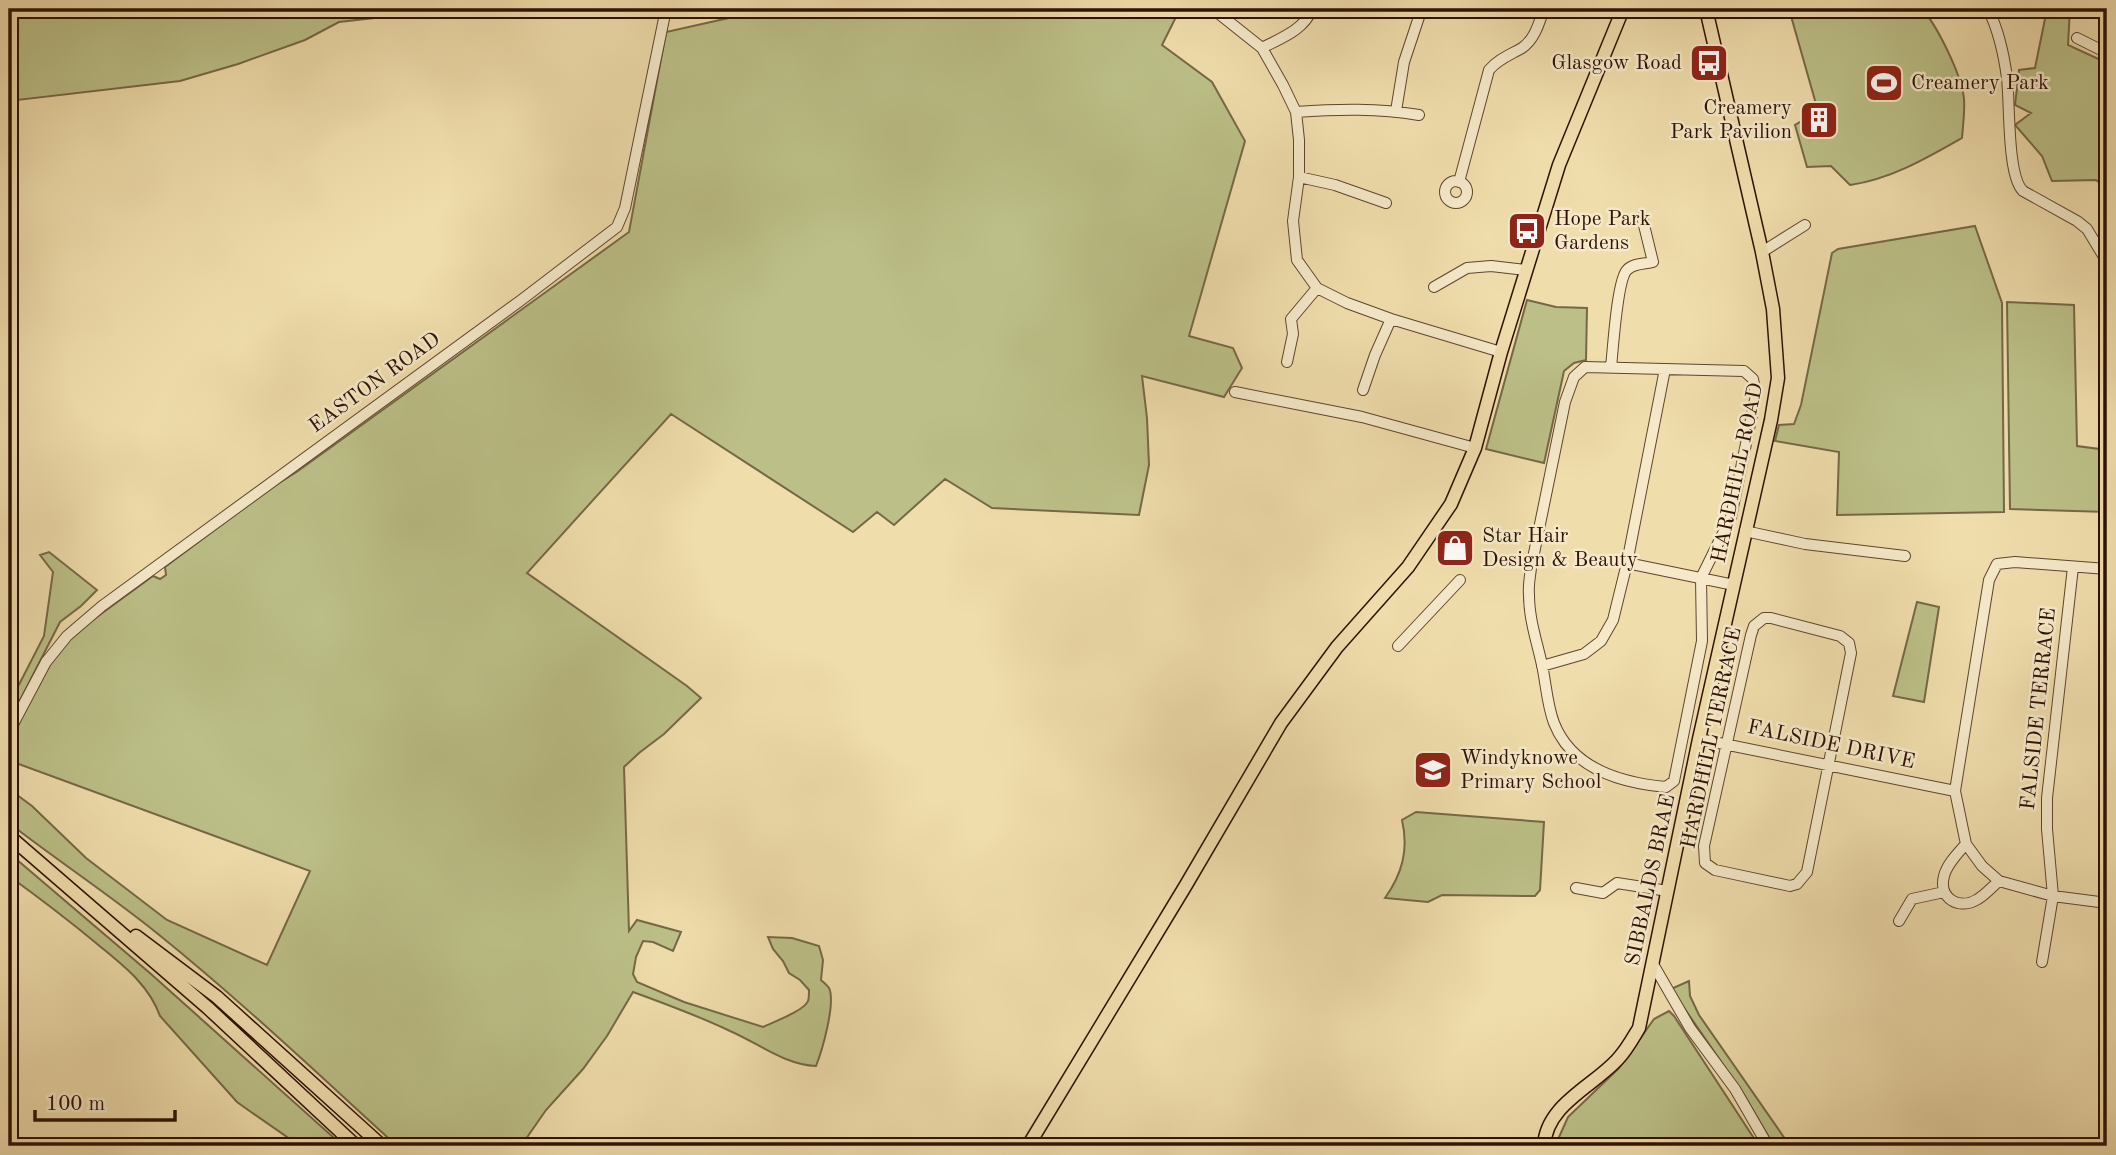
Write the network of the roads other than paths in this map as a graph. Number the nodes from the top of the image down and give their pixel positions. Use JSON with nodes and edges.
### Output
{"nodes":[{"id":1,"x":666,"y":9,"type":"edge"},
{"id":2,"x":1213,"y":9,"type":"edge"},
{"id":3,"x":1312,"y":9,"type":"edge"},
{"id":4,"x":1413,"y":9,"type":"edge"},
{"id":5,"x":1544,"y":9,"type":"edge"},
{"id":6,"x":1623,"y":9,"type":"edge"},
{"id":7,"x":1706,"y":9,"type":"edge"},
{"id":8,"x":1988,"y":9,"type":"edge"},
{"id":9,"x":2077,"y":38,"type":"dead end"},
{"id":10,"x":1262,"y":48,"type":"junction"},
{"id":11,"x":2107,"y":53,"type":"edge"},
{"id":12,"x":1395,"y":111,"type":"junction"},
{"id":13,"x":1296,"y":113,"type":"junction"},
{"id":14,"x":1419,"y":115,"type":"dead end"},
{"id":15,"x":1299,"y":177,"type":"junction"},
{"id":16,"x":1459,"y":182,"type":"dead end"},
{"id":17,"x":1386,"y":203,"type":"dead end"},
{"id":18,"x":1642,"y":217,"type":"dead end"},
{"id":19,"x":1805,"y":225,"type":"dead end"},
{"id":20,"x":1762,"y":252,"type":"junction"},
{"id":21,"x":2107,"y":262,"type":"edge"},
{"id":22,"x":1526,"y":270,"type":"junction"},
{"id":23,"x":1434,"y":286,"type":"dead end"},
{"id":24,"x":1317,"y":288,"type":"junction"},
{"id":25,"x":1391,"y":318,"type":"junction"},
{"id":26,"x":1501,"y":352,"type":"junction"},
{"id":27,"x":1287,"y":362,"type":"dead end"},
{"id":28,"x":1611,"y":368,"type":"junction"},
{"id":29,"x":1665,"y":369,"type":"junction"},
{"id":30,"x":1363,"y":390,"type":"dead end"},
{"id":31,"x":1236,"y":392,"type":"dead end"},
{"id":32,"x":1475,"y":448,"type":"junction"},
{"id":33,"x":1745,"y":531,"type":"junction"},
{"id":34,"x":1905,"y":556,"type":"dead end"},
{"id":35,"x":1627,"y":563,"type":"junction"},
{"id":36,"x":2073,"y":567,"type":"junction"},
{"id":37,"x":2107,"y":569,"type":"edge"},
{"id":38,"x":1701,"y":578,"type":"junction"},
{"id":39,"x":1460,"y":580,"type":"dead end"},
{"id":40,"x":1734,"y":585,"type":"junction"},
{"id":41,"x":1398,"y":646,"type":"dead end"},
{"id":42,"x":1542,"y":666,"type":"junction"},
{"id":43,"x":9,"y":732,"type":"edge"},
{"id":44,"x":1699,"y":739,"type":"junction"},
{"id":45,"x":1727,"y":744,"type":"junction"},
{"id":46,"x":1830,"y":764,"type":"junction"},
{"id":47,"x":1955,"y":791,"type":"junction"},
{"id":48,"x":9,"y":836,"type":"edge"},
{"id":49,"x":1966,"y":844,"type":"junction"},
{"id":50,"x":39,"y":861,"type":"junction"},
{"id":51,"x":1999,"y":881,"type":"junction"},
{"id":52,"x":1576,"y":888,"type":"dead end"},
{"id":53,"x":1668,"y":891,"type":"junction"},
{"id":54,"x":1944,"y":892,"type":"junction"},
{"id":55,"x":2053,"y":896,"type":"junction"},
{"id":56,"x":2107,"y":903,"type":"edge"},
{"id":57,"x":1899,"y":921,"type":"dead end"},
{"id":58,"x":2042,"y":962,"type":"dead end"},
{"id":59,"x":1653,"y":964,"type":"junction"},
{"id":60,"x":356,"y":1146,"type":"edge"},
{"id":61,"x":382,"y":1146,"type":"edge"},
{"id":62,"x":1028,"y":1146,"type":"edge"},
{"id":63,"x":1544,"y":1146,"type":"edge"},
{"id":64,"x":1768,"y":1146,"type":"edge"}],
"edges":[{"from":1,"to":43,"type":"street","name":"EASTON ROAD"},
{"from":2,"to":10,"type":"street"},
{"from":3,"to":10,"type":"street"},
{"from":4,"to":12,"type":"street"},
{"from":5,"to":16,"type":"street"},
{"from":6,"to":22,"type":"main road"},
{"from":7,"to":20,"type":"main road","name":"HARDHILL ROAD"},
{"from":8,"to":21,"type":"street"},
{"from":9,"to":11,"type":"street"},
{"from":10,"to":13,"type":"street"},
{"from":12,"to":13,"type":"street"},
{"from":12,"to":14,"type":"street"},
{"from":13,"to":15,"type":"street"},
{"from":15,"to":17,"type":"street"},
{"from":15,"to":24,"type":"street"},
{"from":18,"to":28,"type":"street"},
{"from":19,"to":20,"type":"street"},
{"from":20,"to":33,"type":"main road","name":"HARDHILL ROAD"},
{"from":22,"to":23,"type":"street"},
{"from":22,"to":26,"type":"main road"},
{"from":24,"to":25,"type":"street"},
{"from":24,"to":27,"type":"street"},
{"from":25,"to":26,"type":"street"},
{"from":25,"to":30,"type":"street"},
{"from":26,"to":32,"type":"main road"},
{"from":28,"to":29,"type":"street"},
{"from":28,"to":42,"type":"street"},
{"from":29,"to":35,"type":"street"},
{"from":29,"to":38,"type":"street"},
{"from":31,"to":32,"type":"street"},
{"from":32,"to":62,"type":"main road"},
{"from":33,"to":34,"type":"street"},
{"from":33,"to":40,"type":"main road","name":"HARDHILL ROAD"},
{"from":35,"to":38,"type":"street"},
{"from":35,"to":42,"type":"street"},
{"from":36,"to":37,"type":"street"},
{"from":36,"to":47,"type":"street"},
{"from":36,"to":55,"type":"street","name":"FALSIDE TERRACE"},
{"from":38,"to":40,"type":"street"},
{"from":38,"to":42,"type":"street"},
{"from":39,"to":41,"type":"street"},
{"from":40,"to":44,"type":"main road","name":"HARDHILL ROAD"},
{"from":44,"to":45,"type":"street","name":"FALSIDE DRIVE"},
{"from":44,"to":53,"type":"main road","name":"SIBBALDS BRAE"},
{"from":45,"to":46,"type":"street","name":"FALSIDE DRIVE"},
{"from":45,"to":46,"type":"street","name":"HARDHILL TERRACE"},
{"from":45,"to":46,"type":"street","name":"HARDHILL TERRACE"},
{"from":46,"to":47,"type":"street","name":"FALSIDE DRIVE"},
{"from":47,"to":49,"type":"street"},
{"from":48,"to":50,"type":"main road"},
{"from":49,"to":51,"type":"street"},
{"from":49,"to":54,"type":"street"},
{"from":50,"to":60,"type":"main road"},
{"from":50,"to":61,"type":"main road"},
{"from":51,"to":54,"type":"street"},
{"from":51,"to":55,"type":"street"},
{"from":52,"to":53,"type":"street"},
{"from":53,"to":59,"type":"main road","name":"SIBBALDS BRAE"},
{"from":54,"to":57,"type":"street"},
{"from":55,"to":56,"type":"street"},
{"from":55,"to":58,"type":"street","name":"FALSIDE TERRACE"},
{"from":59,"to":63,"type":"main road","name":"SIBBALDS BRAE"},
{"from":59,"to":64,"type":"street"}]}
